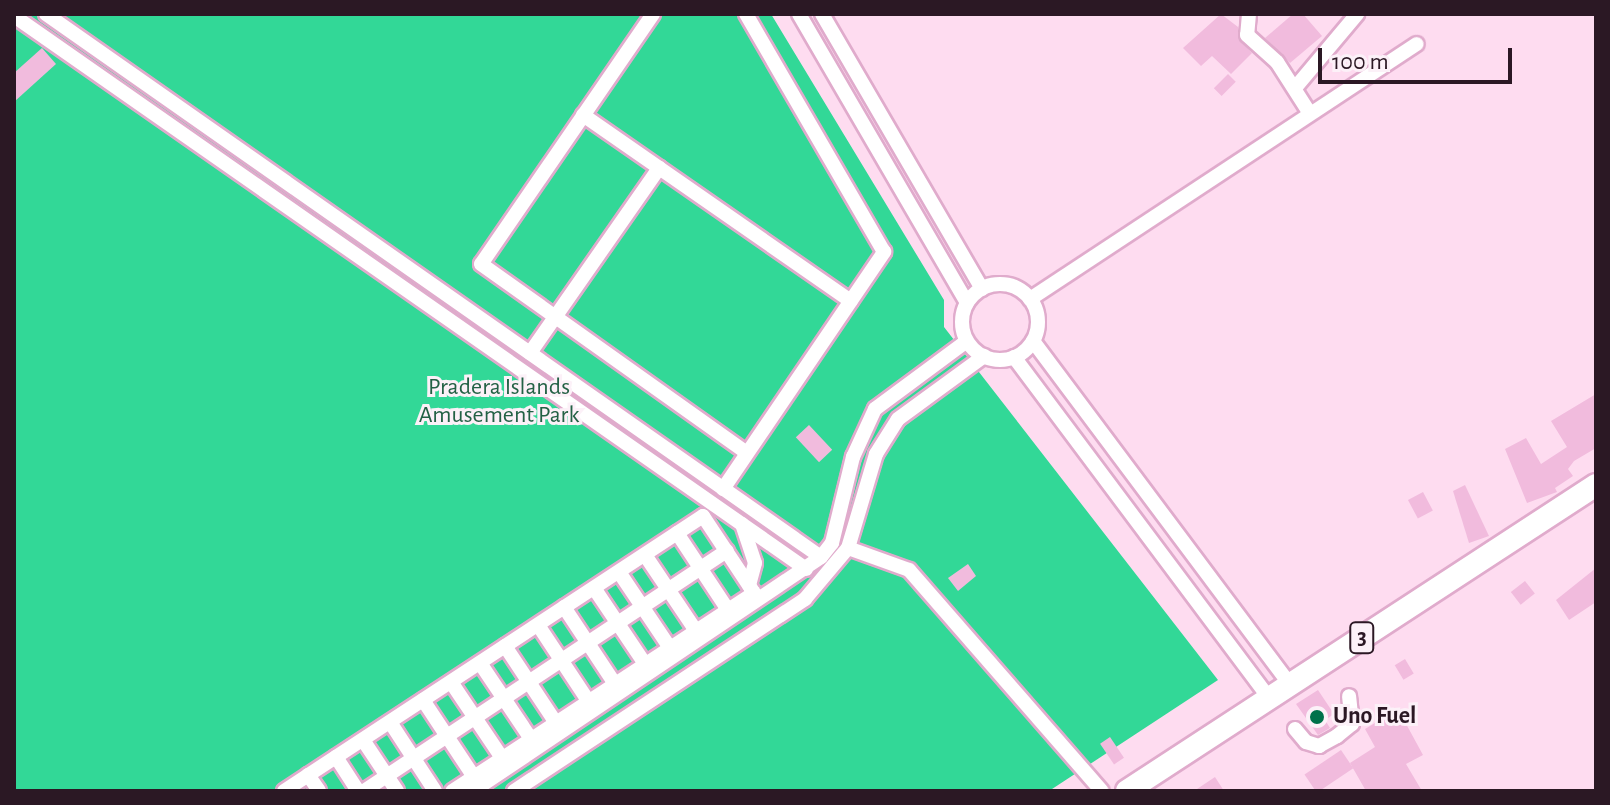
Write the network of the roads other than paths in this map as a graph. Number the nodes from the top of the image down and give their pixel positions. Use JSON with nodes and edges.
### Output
{"nodes":[{"id":1,"x":46,"y":14,"type":"edge"},
{"id":2,"x":653,"y":14,"type":"edge"},
{"id":3,"x":746,"y":14,"type":"edge"},
{"id":4,"x":799,"y":14,"type":"edge"},
{"id":5,"x":822,"y":14,"type":"edge"},
{"id":6,"x":1251,"y":14,"type":"edge"},
{"id":7,"x":1357,"y":14,"type":"edge"},
{"id":8,"x":14,"y":16,"type":"edge"},
{"id":9,"x":1416,"y":44,"type":"dead end"},
{"id":10,"x":1295,"y":88,"type":"junction"},
{"id":11,"x":1309,"y":112,"type":"junction"},
{"id":12,"x":583,"y":115,"type":"junction"},
{"id":13,"x":659,"y":168,"type":"junction"},
{"id":14,"x":982,"y":289,"type":"junction"},
{"id":15,"x":1030,"y":299,"type":"junction"},
{"id":16,"x":851,"y":301,"type":"junction"},
{"id":17,"x":967,"y":303,"type":"junction"},
{"id":18,"x":556,"y":317,"type":"junction"},
{"id":19,"x":967,"y":341,"type":"junction"},
{"id":20,"x":1033,"y":341,"type":"junction"},
{"id":21,"x":530,"y":353,"type":"junction"},
{"id":22,"x":984,"y":356,"type":"junction"},
{"id":23,"x":1014,"y":357,"type":"junction"},
{"id":24,"x":747,"y":453,"type":"junction"},
{"id":25,"x":1596,"y":485,"type":"edge"},
{"id":26,"x":723,"y":489,"type":"junction"},
{"id":27,"x":742,"y":524,"type":"junction"},
{"id":28,"x":677,"y":533,"type":"junction"},
{"id":29,"x":848,"y":548,"type":"junction"},
{"id":30,"x":727,"y":551,"type":"junction"},
{"id":31,"x":645,"y":555,"type":"junction"},
{"id":32,"x":821,"y":557,"type":"junction"},
{"id":33,"x":701,"y":568,"type":"junction"},
{"id":34,"x":806,"y":569,"type":"junction"},
{"id":35,"x":619,"y":572,"type":"junction"},
{"id":36,"x":749,"y":585,"type":"junction"},
{"id":37,"x":1215,"y":585,"type":"junction"},
{"id":38,"x":594,"y":588,"type":"junction"},
{"id":39,"x":668,"y":590,"type":"junction"},
{"id":40,"x":1196,"y":599,"type":"junction"},
{"id":41,"x":564,"y":607,"type":"junction"},
{"id":42,"x":642,"y":607,"type":"junction"},
{"id":43,"x":728,"y":610,"type":"junction"},
{"id":44,"x":618,"y":623,"type":"junction"},
{"id":45,"x":538,"y":625,"type":"junction"},
{"id":46,"x":696,"y":631,"type":"junction"},
{"id":47,"x":588,"y":643,"type":"junction"},
{"id":48,"x":505,"y":646,"type":"junction"},
{"id":49,"x":670,"y":648,"type":"junction"},
{"id":50,"x":562,"y":660,"type":"junction"},
{"id":51,"x":480,"y":663,"type":"junction"},
{"id":52,"x":645,"y":664,"type":"junction"},
{"id":53,"x":451,"y":682,"type":"junction"},
{"id":54,"x":529,"y":682,"type":"junction"},
{"id":55,"x":615,"y":684,"type":"junction"},
{"id":56,"x":1290,"y":685,"type":"junction"},
{"id":57,"x":1349,"y":696,"type":"dead end"},
{"id":58,"x":1269,"y":698,"type":"junction"},
{"id":59,"x":504,"y":699,"type":"junction"},
{"id":60,"x":423,"y":700,"type":"junction"},
{"id":61,"x":592,"y":706,"type":"junction"},
{"id":62,"x":475,"y":718,"type":"junction"},
{"id":63,"x":390,"y":722,"type":"junction"},
{"id":64,"x":556,"y":723,"type":"junction"},
{"id":65,"x":1295,"y":729,"type":"dead end"},
{"id":66,"x":447,"y":736,"type":"junction"},
{"id":67,"x":531,"y":739,"type":"junction"},
{"id":68,"x":363,"y":740,"type":"junction"},
{"id":69,"x":336,"y":757,"type":"junction"},
{"id":70,"x":414,"y":758,"type":"junction"},
{"id":71,"x":502,"y":758,"type":"junction"},
{"id":72,"x":308,"y":775,"type":"junction"},
{"id":73,"x":387,"y":776,"type":"junction"},
{"id":74,"x":473,"y":784,"type":"edge"},
{"id":75,"x":284,"y":791,"type":"edge"},
{"id":76,"x":319,"y":791,"type":"edge"},
{"id":77,"x":361,"y":791,"type":"edge"},
{"id":78,"x":397,"y":791,"type":"edge"},
{"id":79,"x":435,"y":791,"type":"edge"},
{"id":80,"x":452,"y":791,"type":"edge"},
{"id":81,"x":514,"y":791,"type":"edge"},
{"id":82,"x":1102,"y":791,"type":"edge"},
{"id":83,"x":1127,"y":791,"type":"edge"}],
"edges":[{"from":1,"to":21,"type":"street"},
{"from":2,"to":12,"type":"street"},
{"from":3,"to":16,"type":"street"},
{"from":4,"to":17,"type":"street"},
{"from":5,"to":14,"type":"street"},
{"from":6,"to":10,"type":"street"},
{"from":7,"to":10,"type":"street"},
{"from":8,"to":27,"type":"street"},
{"from":9,"to":11,"type":"street"},
{"from":10,"to":11,"type":"street"},
{"from":11,"to":15,"type":"street"},
{"from":12,"to":13,"type":"street"},
{"from":12,"to":18,"type":"street"},
{"from":13,"to":16,"type":"street"},
{"from":13,"to":18,"type":"street"},
{"from":14,"to":15,"type":"street"},
{"from":14,"to":17,"type":"street"},
{"from":15,"to":20,"type":"street"},
{"from":16,"to":24,"type":"street"},
{"from":17,"to":19,"type":"street"},
{"from":18,"to":21,"type":"street"},
{"from":18,"to":24,"type":"street"},
{"from":19,"to":22,"type":"street"},
{"from":19,"to":32,"type":"street"},
{"from":20,"to":23,"type":"street"},
{"from":20,"to":37,"type":"street"},
{"from":21,"to":26,"type":"street"},
{"from":22,"to":23,"type":"street"},
{"from":22,"to":29,"type":"street"},
{"from":23,"to":40,"type":"street"},
{"from":24,"to":26,"type":"street"},
{"from":25,"to":56,"type":"highway","number":"3"},
{"from":26,"to":32,"type":"street"},
{"from":27,"to":34,"type":"street"},
{"from":27,"to":36,"type":"street"},
{"from":28,"to":30,"type":"street"},
{"from":28,"to":31,"type":"street"},
{"from":28,"to":33,"type":"street"},
{"from":29,"to":81,"type":"street"},
{"from":29,"to":82,"type":"street"},
{"from":30,"to":33,"type":"street"},
{"from":30,"to":36,"type":"street"},
{"from":31,"to":35,"type":"street"},
{"from":31,"to":39,"type":"street"},
{"from":32,"to":34,"type":"street"},
{"from":33,"to":39,"type":"street"},
{"from":33,"to":43,"type":"street"},
{"from":34,"to":61,"type":"street"},
{"from":35,"to":38,"type":"street"},
{"from":35,"to":42,"type":"street"},
{"from":36,"to":43,"type":"street"},
{"from":37,"to":40,"type":"street"},
{"from":37,"to":56,"type":"street"},
{"from":38,"to":41,"type":"street"},
{"from":38,"to":44,"type":"street"},
{"from":39,"to":42,"type":"street"},
{"from":39,"to":46,"type":"street"},
{"from":40,"to":58,"type":"street"},
{"from":41,"to":45,"type":"street"},
{"from":41,"to":47,"type":"street"},
{"from":42,"to":44,"type":"street"},
{"from":42,"to":49,"type":"street"},
{"from":43,"to":46,"type":"street"},
{"from":44,"to":47,"type":"street"},
{"from":44,"to":52,"type":"street"},
{"from":45,"to":48,"type":"street"},
{"from":45,"to":50,"type":"street"},
{"from":46,"to":49,"type":"street"},
{"from":47,"to":50,"type":"street"},
{"from":47,"to":55,"type":"street"},
{"from":48,"to":51,"type":"street"},
{"from":48,"to":54,"type":"street"},
{"from":49,"to":52,"type":"street"},
{"from":50,"to":54,"type":"street"},
{"from":50,"to":61,"type":"street"},
{"from":51,"to":53,"type":"street"},
{"from":51,"to":59,"type":"street"},
{"from":52,"to":55,"type":"street"},
{"from":53,"to":60,"type":"street"},
{"from":53,"to":62,"type":"street"},
{"from":54,"to":59,"type":"street"},
{"from":54,"to":64,"type":"street"},
{"from":55,"to":61,"type":"street"},
{"from":56,"to":58,"type":"highway","number":"3"},
{"from":57,"to":65,"type":"street"},
{"from":58,"to":83,"type":"highway","number":"3"},
{"from":59,"to":62,"type":"street"},
{"from":59,"to":67,"type":"street"},
{"from":60,"to":63,"type":"street"},
{"from":60,"to":66,"type":"street"},
{"from":61,"to":64,"type":"street"},
{"from":61,"to":74,"type":"street"},
{"from":62,"to":66,"type":"street"},
{"from":62,"to":71,"type":"street"},
{"from":63,"to":68,"type":"street"},
{"from":63,"to":70,"type":"street"},
{"from":64,"to":67,"type":"street"},
{"from":66,"to":70,"type":"street"},
{"from":66,"to":74,"type":"street"},
{"from":67,"to":71,"type":"street"},
{"from":68,"to":69,"type":"street"},
{"from":68,"to":73,"type":"street"},
{"from":69,"to":72,"type":"street"},
{"from":69,"to":77,"type":"street"},
{"from":70,"to":73,"type":"street"},
{"from":70,"to":79,"type":"street"},
{"from":71,"to":74,"type":"street"},
{"from":72,"to":75,"type":"street"},
{"from":72,"to":76,"type":"street"},
{"from":73,"to":77,"type":"street"},
{"from":73,"to":78,"type":"street"},
{"from":74,"to":80,"type":"street"}]}
